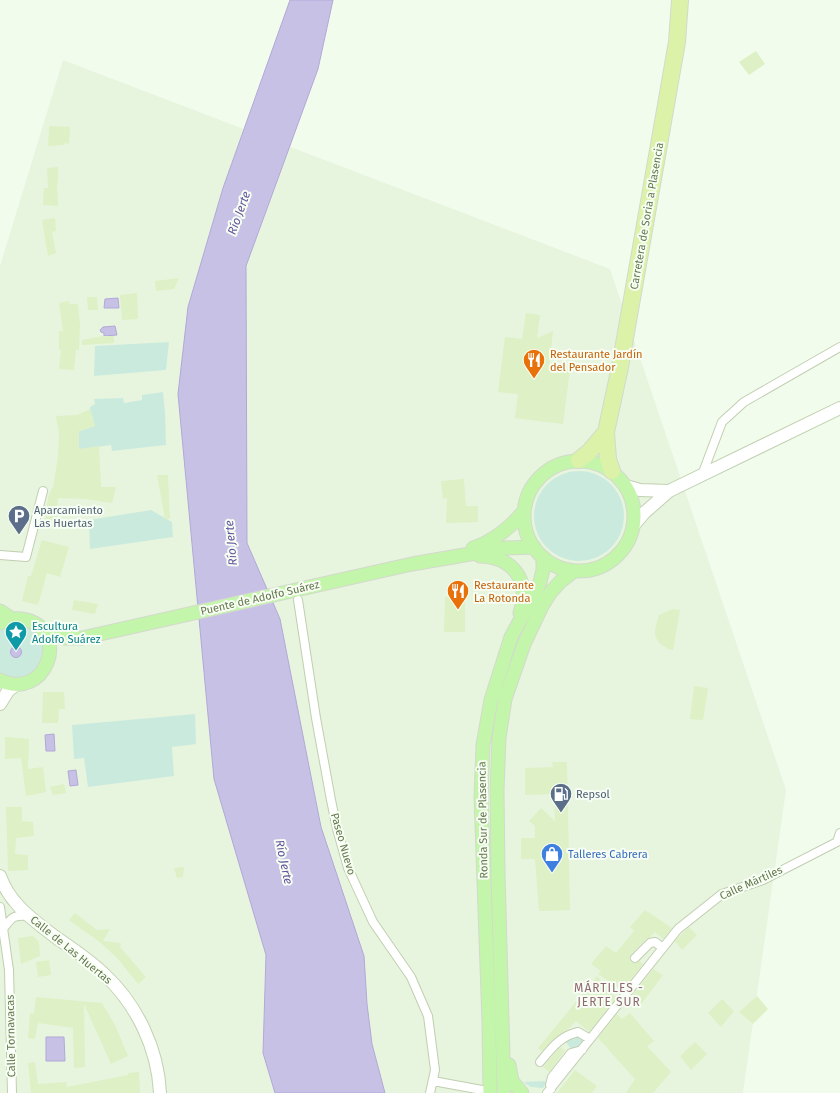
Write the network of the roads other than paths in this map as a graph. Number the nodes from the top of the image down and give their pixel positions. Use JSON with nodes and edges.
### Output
{"nodes":[{"id":1,"x":680,"y":0,"type":"edge"},
{"id":2,"x":840,"y":347,"type":"edge"},
{"id":3,"x":840,"y":408,"type":"edge"},
{"id":4,"x":606,"y":432,"type":"junction"},
{"id":5,"x":579,"y":460,"type":"junction"},
{"id":6,"x":612,"y":471,"type":"junction"},
{"id":7,"x":702,"y":475,"type":"junction"},
{"id":8,"x":626,"y":486,"type":"junction"},
{"id":9,"x":43,"y":491,"type":"dead end"},
{"id":10,"x":669,"y":491,"type":"junction"},
{"id":11,"x":524,"y":511,"type":"junction"},
{"id":12,"x":633,"y":526,"type":"junction"},
{"id":13,"x":534,"y":547,"type":"junction"},
{"id":14,"x":0,"y":555,"type":"edge"},
{"id":15,"x":464,"y":555,"type":"junction"},
{"id":16,"x":543,"y":557,"type":"junction"},
{"id":17,"x":439,"y":559,"type":"junction"},
{"id":18,"x":574,"y":571,"type":"junction"},
{"id":19,"x":298,"y":600,"type":"dead end"},
{"id":20,"x":0,"y":611,"type":"edge"},
{"id":21,"x":6,"y":621,"type":"edge"},
{"id":22,"x":45,"y":634,"type":"junction"},
{"id":23,"x":84,"y":637,"type":"junction"},
{"id":24,"x":511,"y":637,"type":"junction"},
{"id":25,"x":50,"y":658,"type":"junction"},
{"id":26,"x":0,"y":680,"type":"edge"},
{"id":27,"x":16,"y":685,"type":"junction"},
{"id":28,"x":0,"y":704,"type":"edge"},
{"id":29,"x":840,"y":833,"type":"edge"},
{"id":30,"x":0,"y":876,"type":"edge"},
{"id":31,"x":0,"y":907,"type":"edge"},
{"id":32,"x":28,"y":916,"type":"junction"},
{"id":33,"x":3,"y":929,"type":"junction"},
{"id":34,"x":663,"y":948,"type":"junction"},
{"id":35,"x":635,"y":958,"type":"dead end"},
{"id":36,"x":502,"y":1022,"type":"junction"},
{"id":37,"x":590,"y":1039,"type":"junction"},
{"id":38,"x":540,"y":1062,"type":"dead end"},
{"id":39,"x":433,"y":1081,"type":"junction"},
{"id":40,"x":486,"y":1091,"type":"edge"},
{"id":41,"x":549,"y":1091,"type":"edge"},
{"id":42,"x":12,"y":1093,"type":"edge"},
{"id":43,"x":160,"y":1093,"type":"edge"},
{"id":44,"x":430,"y":1093,"type":"edge"},
{"id":45,"x":504,"y":1093,"type":"edge"},
{"id":46,"x":522,"y":1093,"type":"edge"}],
"edges":[{"from":1,"to":4,"type":"highway","name":"Carretera de Soria a Plasencia"},
{"from":2,"to":7,"type":"street"},
{"from":3,"to":7,"type":"main road"},
{"from":4,"to":5,"type":"highway"},
{"from":4,"to":6,"type":"highway"},
{"from":5,"to":6,"type":"main road"},
{"from":5,"to":11,"type":"main road"},
{"from":6,"to":8,"type":"main road"},
{"from":7,"to":10,"type":"main road"},
{"from":8,"to":10,"type":"main road"},
{"from":8,"to":12,"type":"main road"},
{"from":9,"to":14,"type":"street"},
{"from":10,"to":12,"type":"main road"},
{"from":11,"to":13,"type":"main road"},
{"from":11,"to":17,"type":"main road"},
{"from":12,"to":18,"type":"main road"},
{"from":13,"to":15,"type":"main road"},
{"from":13,"to":16,"type":"main road"},
{"from":15,"to":17,"type":"main road"},
{"from":15,"to":24,"type":"main road"},
{"from":16,"to":18,"type":"main road"},
{"from":16,"to":24,"type":"main road","name":"Ronda Sur de Plasencia"},
{"from":17,"to":23,"type":"main road","name":"Puente de Adolfo Suárez"},
{"from":18,"to":36,"type":"main road","name":"Ronda Sur de Plasencia"},
{"from":19,"to":39,"type":"street","name":"Paseo Nuevo"},
{"from":20,"to":21,"type":"main road"},
{"from":21,"to":22,"type":"main road"},
{"from":22,"to":23,"type":"main road"},
{"from":22,"to":25,"type":"main road"},
{"from":23,"to":25,"type":"main road"},
{"from":24,"to":40,"type":"main road","name":"Ronda Sur de Plasencia"},
{"from":25,"to":27,"type":"main road"},
{"from":26,"to":27,"type":"main road"},
{"from":27,"to":28,"type":"main road"},
{"from":29,"to":34,"type":"street","name":"Calle Mártiles"},
{"from":30,"to":32,"type":"main road","name":"Calle de Las Huertas"},
{"from":31,"to":33,"type":"street","name":"Calle Tornavacas"},
{"from":32,"to":33,"type":"street"},
{"from":32,"to":43,"type":"main road","name":"Calle de Las Huertas"},
{"from":33,"to":42,"type":"street","name":"Calle Tornavacas"},
{"from":34,"to":35,"type":"street"},
{"from":34,"to":37,"type":"street","name":"Calle Mártiles"},
{"from":36,"to":45,"type":"main road","name":"Ronda Sur de Plasencia"},
{"from":36,"to":46,"type":"main road"},
{"from":37,"to":38,"type":"street"},
{"from":37,"to":41,"type":"street","name":"Calle Mártiles"},
{"from":39,"to":40,"type":"street"},
{"from":39,"to":44,"type":"street","name":"Paseo Nuevo"}]}
